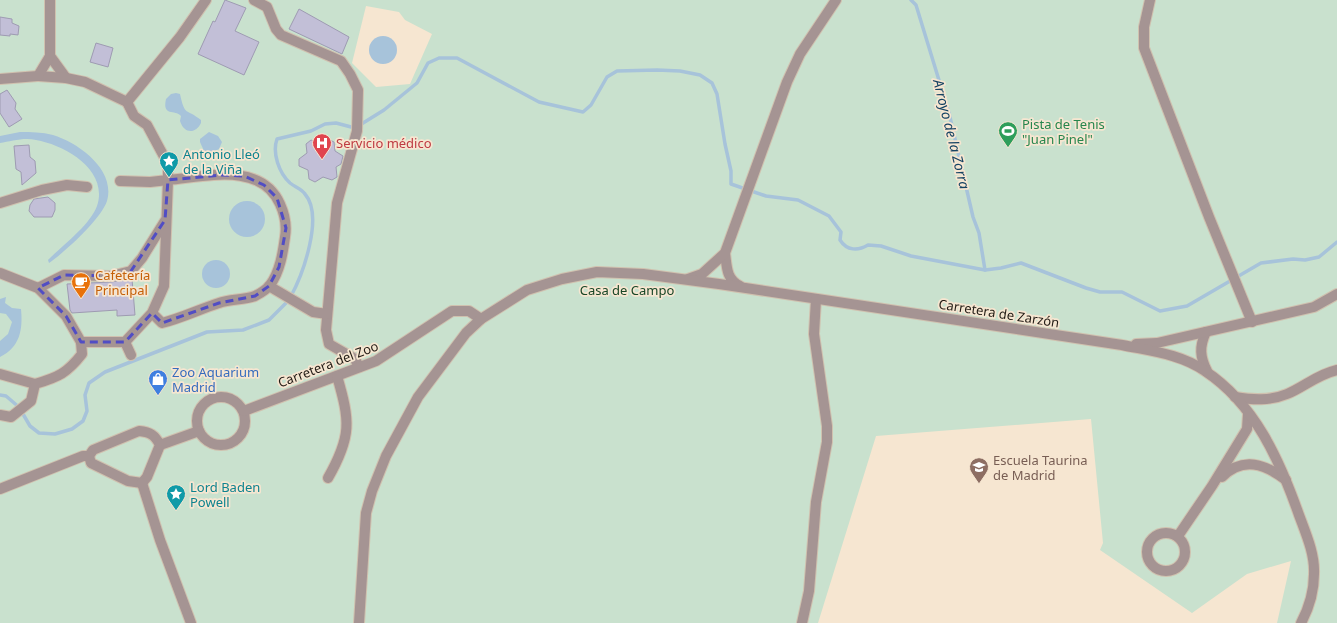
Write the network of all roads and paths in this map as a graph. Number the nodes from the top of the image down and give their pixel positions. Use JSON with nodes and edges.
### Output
{"nodes":[{"id":1,"x":50,"y":0,"type":"edge"},
{"id":2,"x":206,"y":0,"type":"edge"},
{"id":3,"x":254,"y":0,"type":"edge"},
{"id":4,"x":836,"y":0,"type":"edge"},
{"id":5,"x":1150,"y":0,"type":"edge"},
{"id":6,"x":50,"y":56,"type":"junction"},
{"id":7,"x":38,"y":76,"type":"junction"},
{"id":8,"x":66,"y":78,"type":"junction"},
{"id":9,"x":0,"y":79,"type":"edge"},
{"id":10,"x":127,"y":102,"type":"junction"},
{"id":11,"x":168,"y":180,"type":"junction"},
{"id":12,"x":120,"y":181,"type":"dead end"},
{"id":13,"x":87,"y":187,"type":"dead end"},
{"id":14,"x":0,"y":203,"type":"edge"},
{"id":15,"x":165,"y":220,"type":"junction"},
{"id":16,"x":723,"y":256,"type":"junction"},
{"id":17,"x":0,"y":273,"type":"edge"},
{"id":18,"x":686,"y":280,"type":"junction"},
{"id":19,"x":719,"y":284,"type":"junction"},
{"id":20,"x":269,"y":286,"type":"junction"},
{"id":21,"x":38,"y":288,"type":"junction"},
{"id":22,"x":745,"y":288,"type":"junction"},
{"id":23,"x":1337,"y":294,"type":"edge"},
{"id":24,"x":816,"y":300,"type":"junction"},
{"id":25,"x":152,"y":313,"type":"junction"},
{"id":26,"x":327,"y":314,"type":"junction"},
{"id":27,"x":480,"y":319,"type":"junction"},
{"id":28,"x":1252,"y":322,"type":"junction"},
{"id":29,"x":1206,"y":332,"type":"junction"},
{"id":30,"x":81,"y":342,"type":"junction"},
{"id":31,"x":125,"y":342,"type":"junction"},
{"id":32,"x":1122,"y":345,"type":"junction"},
{"id":33,"x":131,"y":355,"type":"dead end"},
{"id":34,"x":359,"y":367,"type":"junction"},
{"id":35,"x":1337,"y":370,"type":"edge"},
{"id":36,"x":1207,"y":371,"type":"junction"},
{"id":37,"x":0,"y":374,"type":"edge"},
{"id":38,"x":337,"y":376,"type":"junction"},
{"id":39,"x":36,"y":384,"type":"junction"},
{"id":40,"x":1235,"y":397,"type":"junction"},
{"id":41,"x":244,"y":411,"type":"junction"},
{"id":42,"x":1248,"y":414,"type":"junction"},
{"id":43,"x":0,"y":415,"type":"edge"},
{"id":44,"x":199,"y":431,"type":"junction"},
{"id":45,"x":160,"y":445,"type":"junction"},
{"id":46,"x":89,"y":456,"type":"junction"},
{"id":47,"x":328,"y":478,"type":"dead end"},
{"id":48,"x":1287,"y":481,"type":"junction"},
{"id":49,"x":142,"y":483,"type":"junction"},
{"id":50,"x":1212,"y":486,"type":"junction"},
{"id":51,"x":0,"y":489,"type":"edge"},
{"id":52,"x":1178,"y":536,"type":"dead end"},
{"id":53,"x":363,"y":569,"type":"junction"},
{"id":54,"x":191,"y":623,"type":"edge"},
{"id":55,"x":359,"y":623,"type":"edge"},
{"id":56,"x":366,"y":623,"type":"edge"},
{"id":57,"x":802,"y":623,"type":"edge"},
{"id":58,"x":1301,"y":623,"type":"edge"}],
"edges":[{"from":1,"to":6,"type":"street"},
{"from":2,"to":10,"type":"street"},
{"from":3,"to":26,"type":"street"},
{"from":4,"to":16,"type":"street"},
{"from":5,"to":28,"type":"street"},
{"from":6,"to":7,"type":"street"},
{"from":6,"to":8,"type":"street"},
{"from":7,"to":8,"type":"street"},
{"from":7,"to":9,"type":"street"},
{"from":8,"to":10,"type":"street"},
{"from":10,"to":11,"type":"street"},
{"from":11,"to":12,"type":"street"},
{"from":11,"to":15,"type":"street"},
{"from":11,"to":20,"type":"street"},
{"from":13,"to":14,"type":"street"},
{"from":15,"to":21,"type":"street"},
{"from":15,"to":25,"type":"street"},
{"from":16,"to":18,"type":"street"},
{"from":16,"to":19,"type":"street"},
{"from":16,"to":22,"type":"street","name":"Carretera de Zarzón"},
{"from":17,"to":21,"type":"street"},
{"from":18,"to":19,"type":"street","name":"Carretera de Zarzón"},
{"from":18,"to":27,"type":"street","name":"Carretera de Zarzón"},
{"from":19,"to":22,"type":"street","name":"Carretera de Zarzón"},
{"from":20,"to":25,"type":"street"},
{"from":20,"to":26,"type":"street"},
{"from":21,"to":30,"type":"street"},
{"from":22,"to":24,"type":"street","name":"Carretera de Zarzón"},
{"from":23,"to":28,"type":"street"},
{"from":24,"to":32,"type":"street","name":"Carretera de Zarzón"},
{"from":24,"to":57,"type":"street"},
{"from":25,"to":31,"type":"street"},
{"from":26,"to":34,"type":"street"},
{"from":27,"to":34,"type":"street","name":"Carretera del Zoo"},
{"from":27,"to":53,"type":"street","name":"Carretera de Zarzón"},
{"from":28,"to":29,"type":"street"},
{"from":29,"to":32,"type":"street"},
{"from":29,"to":36,"type":"street"},
{"from":30,"to":31,"type":"street"},
{"from":30,"to":39,"type":"street"},
{"from":31,"to":33,"type":"street"},
{"from":32,"to":36,"type":"street","name":"Carretera de Zarzón"},
{"from":34,"to":38,"type":"street","name":"Carretera del Zoo"},
{"from":35,"to":40,"type":"street"},
{"from":36,"to":40,"type":"street","name":"Carretera de Zarzón"},
{"from":37,"to":39,"type":"street"},
{"from":38,"to":41,"type":"street","name":"Carretera del Zoo"},
{"from":38,"to":47,"type":"street"},
{"from":39,"to":43,"type":"street"},
{"from":40,"to":42,"type":"street","name":"Carretera de Zarzón"},
{"from":41,"to":44,"type":"street"},
{"from":41,"to":44,"type":"street"},
{"from":42,"to":48,"type":"street","name":"Carretera de Zarzón"},
{"from":42,"to":50,"type":"street"},
{"from":44,"to":45,"type":"street"},
{"from":45,"to":46,"type":"street"},
{"from":45,"to":49,"type":"street"},
{"from":46,"to":49,"type":"street"},
{"from":46,"to":51,"type":"street"},
{"from":48,"to":50,"type":"street"},
{"from":48,"to":58,"type":"street","name":"Carretera de Zarzón"},
{"from":49,"to":54,"type":"street"},
{"from":50,"to":52,"type":"street"},
{"from":53,"to":55,"type":"street","name":"Carretera de Zarzón"},
{"from":53,"to":56,"type":"street","name":"Carretera de Zarzón"}]}
